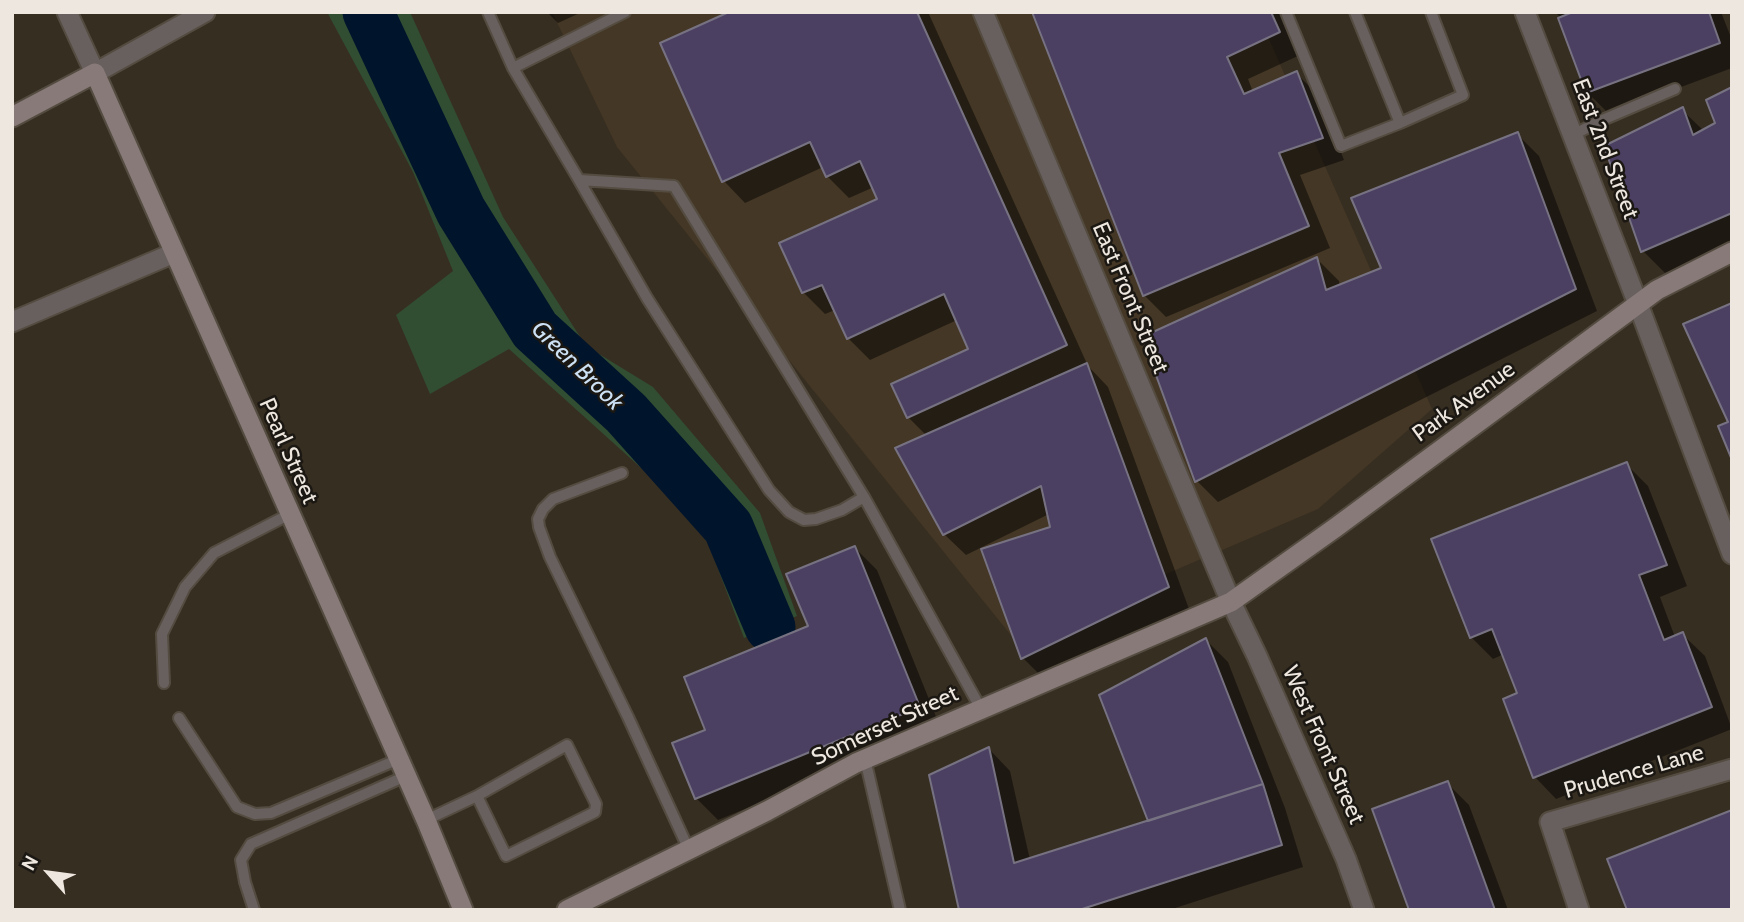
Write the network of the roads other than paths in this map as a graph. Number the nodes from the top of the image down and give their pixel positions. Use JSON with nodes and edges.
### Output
{"nodes":[{"id":1,"x":67,"y":12,"type":"edge"},
{"id":2,"x":205,"y":12,"type":"edge"},
{"id":3,"x":488,"y":12,"type":"edge"},
{"id":4,"x":625,"y":12,"type":"edge"},
{"id":5,"x":983,"y":12,"type":"edge"},
{"id":6,"x":1286,"y":12,"type":"edge"},
{"id":7,"x":1355,"y":12,"type":"edge"},
{"id":8,"x":1431,"y":12,"type":"edge"},
{"id":9,"x":1524,"y":12,"type":"edge"},
{"id":10,"x":513,"y":68,"type":"junction"},
{"id":11,"x":95,"y":73,"type":"junction"},
{"id":12,"x":1675,"y":89,"type":"dead end"},
{"id":13,"x":12,"y":117,"type":"edge"},
{"id":14,"x":1400,"y":123,"type":"junction"},
{"id":15,"x":1573,"y":135,"type":"junction"},
{"id":16,"x":579,"y":180,"type":"junction"},
{"id":17,"x":1732,"y":252,"type":"edge"},
{"id":18,"x":174,"y":253,"type":"junction"},
{"id":19,"x":1639,"y":304,"type":"junction"},
{"id":20,"x":12,"y":322,"type":"edge"},
{"id":21,"x":622,"y":472,"type":"dead end"},
{"id":22,"x":864,"y":497,"type":"junction"},
{"id":23,"x":290,"y":514,"type":"junction"},
{"id":24,"x":1732,"y":554,"type":"edge"},
{"id":25,"x":1231,"y":602,"type":"junction"},
{"id":26,"x":164,"y":683,"type":"dead end"},
{"id":27,"x":981,"y":709,"type":"junction"},
{"id":28,"x":179,"y":718,"type":"dead end"},
{"id":29,"x":865,"y":759,"type":"junction"},
{"id":30,"x":402,"y":768,"type":"junction"},
{"id":31,"x":1732,"y":769,"type":"edge"},
{"id":32,"x":477,"y":796,"type":"junction"},
{"id":33,"x":426,"y":820,"type":"junction"},
{"id":34,"x":689,"y":850,"type":"junction"},
{"id":35,"x":1360,"y":909,"type":"edge"},
{"id":36,"x":254,"y":910,"type":"edge"},
{"id":37,"x":463,"y":910,"type":"edge"},
{"id":38,"x":567,"y":910,"type":"edge"},
{"id":39,"x":900,"y":910,"type":"edge"},
{"id":40,"x":1579,"y":910,"type":"edge"}],
"edges":[{"from":1,"to":11,"type":"street","name":"Pearl Street"},
{"from":2,"to":11,"type":"street"},
{"from":3,"to":10,"type":"lane"},
{"from":4,"to":10,"type":"lane"},
{"from":5,"to":25,"type":"street","name":"East Front Street"},
{"from":6,"to":14,"type":"lane"},
{"from":7,"to":14,"type":"lane"},
{"from":8,"to":14,"type":"lane"},
{"from":9,"to":15,"type":"street","name":"East 2nd Street"},
{"from":10,"to":16,"type":"lane"},
{"from":11,"to":13,"type":"main road"},
{"from":11,"to":18,"type":"main road","name":"Pearl Street"},
{"from":12,"to":15,"type":"lane"},
{"from":15,"to":19,"type":"street","name":"East 2nd Street"},
{"from":16,"to":22,"type":"lane"},
{"from":16,"to":22,"type":"lane"},
{"from":17,"to":19,"type":"main road","name":"Park Avenue"},
{"from":18,"to":20,"type":"street"},
{"from":18,"to":23,"type":"main road","name":"Pearl Street"},
{"from":19,"to":24,"type":"street","name":"East 2nd Street"},
{"from":19,"to":25,"type":"main road","name":"Park Avenue"},
{"from":21,"to":34,"type":"lane"},
{"from":22,"to":27,"type":"lane"},
{"from":23,"to":26,"type":"lane"},
{"from":23,"to":30,"type":"main road","name":"Pearl Street"},
{"from":25,"to":27,"type":"main road","name":"Somerset Street"},
{"from":25,"to":35,"type":"street","name":"West Front Street"},
{"from":27,"to":29,"type":"main road","name":"Somerset Street"},
{"from":28,"to":30,"type":"lane"},
{"from":29,"to":34,"type":"main road","name":"Somerset Street"},
{"from":29,"to":39,"type":"lane"},
{"from":30,"to":33,"type":"main road","name":"Pearl Street"},
{"from":30,"to":36,"type":"lane"},
{"from":31,"to":40,"type":"street","name":"Prudence Lane"},
{"from":32,"to":32,"type":"lane"},
{"from":32,"to":33,"type":"lane"},
{"from":33,"to":37,"type":"main road","name":"Pearl Street"},
{"from":34,"to":38,"type":"main road","name":"Somerset Street"}]}
